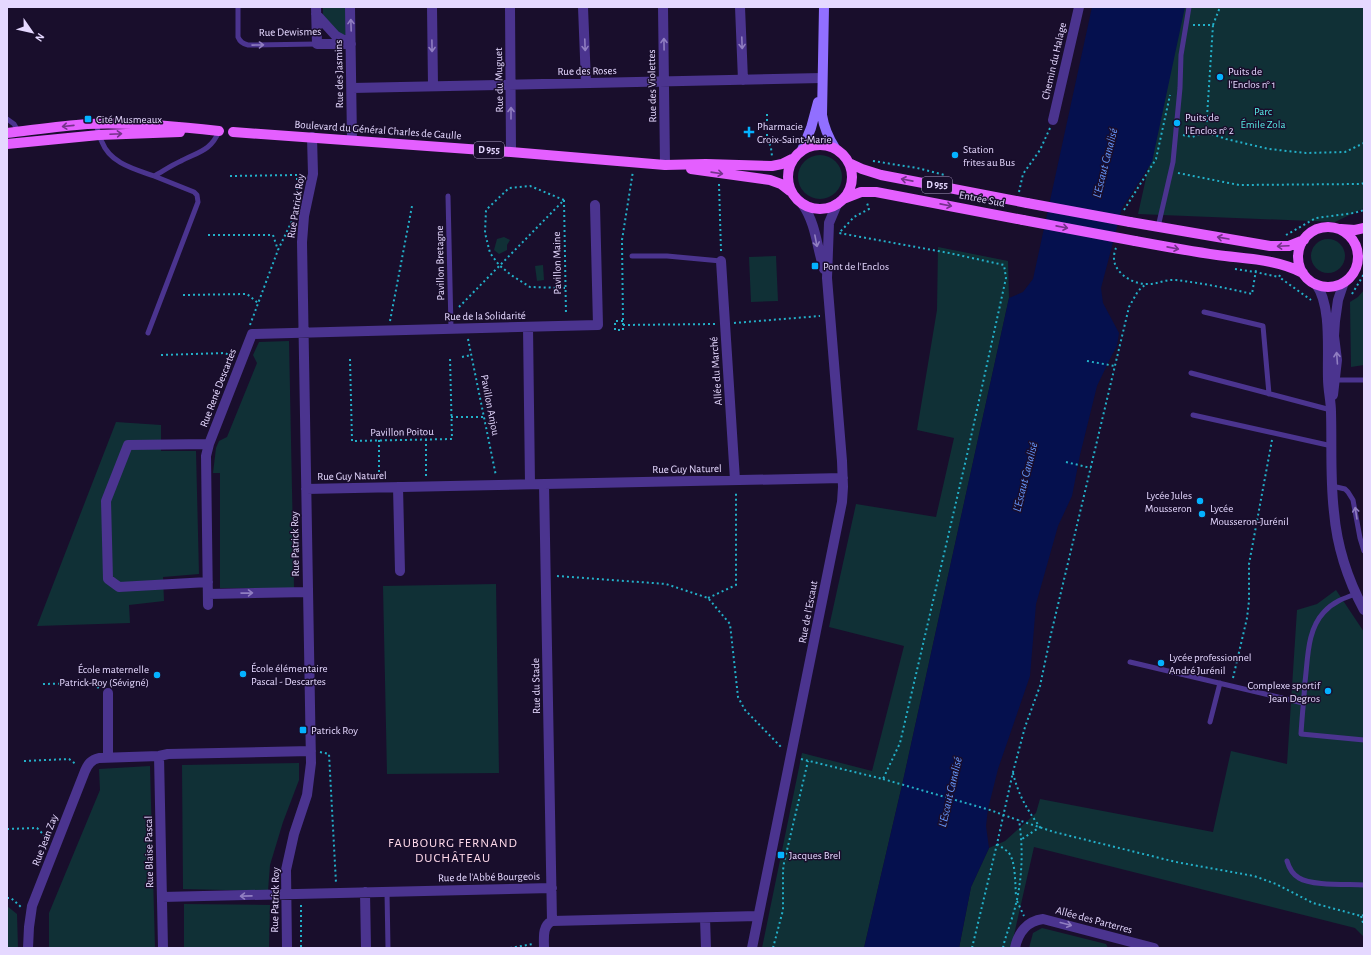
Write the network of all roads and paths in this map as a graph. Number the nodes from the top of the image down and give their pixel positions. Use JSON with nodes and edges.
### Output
{"nodes":[{"id":1,"x":238,"y":7,"type":"edge"},
{"id":2,"x":350,"y":7,"type":"edge"},
{"id":3,"x":432,"y":7,"type":"edge"},
{"id":4,"x":510,"y":7,"type":"edge"},
{"id":5,"x":583,"y":7,"type":"edge"},
{"id":6,"x":663,"y":7,"type":"edge"},
{"id":7,"x":740,"y":7,"type":"edge"},
{"id":8,"x":824,"y":7,"type":"edge"},
{"id":9,"x":1079,"y":7,"type":"edge"},
{"id":10,"x":1189,"y":7,"type":"edge"},
{"id":11,"x":1220,"y":7,"type":"edge"},
{"id":12,"x":316,"y":10,"type":"edge"},
{"id":13,"x":1213,"y":25,"type":"junction"},
{"id":14,"x":1185,"y":26,"type":"junction"},
{"id":15,"x":317,"y":44,"type":"junction"},
{"id":16,"x":351,"y":44,"type":"junction"},
{"id":17,"x":743,"y":80,"type":"junction"},
{"id":18,"x":665,"y":81,"type":"junction"},
{"id":19,"x":822,"y":82,"type":"junction"},
{"id":20,"x":586,"y":83,"type":"junction"},
{"id":21,"x":511,"y":84,"type":"junction"},
{"id":22,"x":433,"y":86,"type":"junction"},
{"id":23,"x":352,"y":88,"type":"junction"},
{"id":24,"x":767,"y":114,"type":"dead end"},
{"id":25,"x":7,"y":120,"type":"edge"},
{"id":26,"x":1053,"y":120,"type":"joint"},
{"id":27,"x":96,"y":124,"type":"junction"},
{"id":28,"x":219,"y":131,"type":"junction"},
{"id":29,"x":18,"y":132,"type":"junction"},
{"id":30,"x":233,"y":132,"type":"joint"},
{"id":31,"x":1206,"y":132,"type":"junction"},
{"id":32,"x":7,"y":133,"type":"edge"},
{"id":33,"x":1176,"y":134,"type":"junction"},
{"id":34,"x":99,"y":135,"type":"junction"},
{"id":35,"x":312,"y":137,"type":"junction"},
{"id":36,"x":352,"y":140,"type":"junction"},
{"id":37,"x":20,"y":142,"type":"junction"},
{"id":38,"x":7,"y":144,"type":"edge"},
{"id":39,"x":1364,"y":144,"type":"edge"},
{"id":40,"x":835,"y":148,"type":"junction"},
{"id":41,"x":802,"y":150,"type":"junction"},
{"id":42,"x":511,"y":152,"type":"junction"},
{"id":43,"x":792,"y":159,"type":"junction"},
{"id":44,"x":772,"y":161,"type":"dead end"},
{"id":45,"x":635,"y":162,"type":"junction"},
{"id":46,"x":849,"y":163,"type":"junction"},
{"id":47,"x":665,"y":164,"type":"junction"},
{"id":48,"x":1171,"y":171,"type":"junction"},
{"id":49,"x":719,"y":173,"type":"junction"},
{"id":50,"x":154,"y":176,"type":"junction"},
{"id":51,"x":230,"y":176,"type":"dead end"},
{"id":52,"x":1364,"y":182,"type":"edge"},
{"id":53,"x":790,"y":191,"type":"junction"},
{"id":54,"x":1018,"y":193,"type":"dead end"},
{"id":55,"x":448,"y":196,"type":"dead end"},
{"id":56,"x":297,"y":198,"type":"dead end"},
{"id":57,"x":564,"y":200,"type":"junction"},
{"id":58,"x":840,"y":202,"type":"junction"},
{"id":59,"x":595,"y":205,"type":"dead end"},
{"id":60,"x":803,"y":205,"type":"junction"},
{"id":61,"x":412,"y":206,"type":"dead end"},
{"id":62,"x":869,"y":209,"type":"dead end"},
{"id":63,"x":1364,"y":210,"type":"edge"},
{"id":64,"x":293,"y":220,"type":"dead end"},
{"id":65,"x":1158,"y":227,"type":"junction"},
{"id":66,"x":1364,"y":228,"type":"edge"},
{"id":67,"x":1341,"y":229,"type":"junction"},
{"id":68,"x":208,"y":235,"type":"dead end"},
{"id":69,"x":1284,"y":236,"type":"dead end"},
{"id":70,"x":1304,"y":240,"type":"junction"},
{"id":71,"x":278,"y":250,"type":"junction"},
{"id":72,"x":1364,"y":252,"type":"edge"},
{"id":73,"x":632,"y":256,"type":"dead end"},
{"id":74,"x":721,"y":261,"type":"junction"},
{"id":75,"x":1358,"y":261,"type":"junction"},
{"id":76,"x":499,"y":265,"type":"junction"},
{"id":77,"x":1255,"y":272,"type":"dead end"},
{"id":78,"x":1281,"y":273,"type":"dead end"},
{"id":79,"x":1304,"y":273,"type":"junction"},
{"id":80,"x":1364,"y":274,"type":"edge"},
{"id":81,"x":1280,"y":277,"type":"junction"},
{"id":82,"x":827,"y":278,"type":"junction"},
{"id":83,"x":1344,"y":282,"type":"junction"},
{"id":84,"x":1146,"y":284,"type":"dead end"},
{"id":85,"x":1316,"y":284,"type":"junction"},
{"id":86,"x":565,"y":288,"type":"junction"},
{"id":87,"x":183,"y":295,"type":"dead end"},
{"id":88,"x":1351,"y":296,"type":"dead end"},
{"id":89,"x":1315,"y":302,"type":"dead end"},
{"id":90,"x":258,"y":303,"type":"junction"},
{"id":91,"x":458,"y":308,"type":"dead end"},
{"id":92,"x":1204,"y":312,"type":"dead end"},
{"id":93,"x":623,"y":321,"type":"junction"},
{"id":94,"x":623,"y":325,"type":"junction"},
{"id":95,"x":630,"y":325,"type":"dead end"},
{"id":96,"x":566,"y":326,"type":"junction"},
{"id":97,"x":528,"y":327,"type":"junction"},
{"id":98,"x":451,"y":328,"type":"junction"},
{"id":99,"x":466,"y":328,"type":"junction"},
{"id":100,"x":388,"y":330,"type":"junction"},
{"id":101,"x":303,"y":332,"type":"junction"},
{"id":102,"x":148,"y":333,"type":"dead end"},
{"id":103,"x":252,"y":334,"type":"junction"},
{"id":104,"x":161,"y":355,"type":"dead end"},
{"id":105,"x":472,"y":356,"type":"junction"},
{"id":106,"x":450,"y":357,"type":"dead end"},
{"id":107,"x":462,"y":357,"type":"dead end"},
{"id":108,"x":350,"y":359,"type":"dead end"},
{"id":109,"x":1087,"y":361,"type":"dead end"},
{"id":110,"x":241,"y":362,"type":"junction"},
{"id":111,"x":1115,"y":366,"type":"junction"},
{"id":112,"x":1191,"y":373,"type":"dead end"},
{"id":113,"x":1332,"y":380,"type":"junction"},
{"id":114,"x":1364,"y":380,"type":"edge"},
{"id":115,"x":1269,"y":394,"type":"junction"},
{"id":116,"x":1331,"y":410,"type":"junction"},
{"id":117,"x":1194,"y":415,"type":"dead end"},
{"id":118,"x":452,"y":417,"type":"junction"},
{"id":119,"x":484,"y":417,"type":"junction"},
{"id":120,"x":1273,"y":433,"type":"junction"},
{"id":121,"x":426,"y":439,"type":"junction"},
{"id":122,"x":379,"y":440,"type":"junction"},
{"id":123,"x":209,"y":444,"type":"junction"},
{"id":124,"x":1332,"y":446,"type":"junction"},
{"id":125,"x":1066,"y":462,"type":"dead end"},
{"id":126,"x":1091,"y":468,"type":"junction"},
{"id":127,"x":843,"y":478,"type":"junction"},
{"id":128,"x":735,"y":480,"type":"junction"},
{"id":129,"x":497,"y":484,"type":"junction"},
{"id":130,"x":530,"y":484,"type":"junction"},
{"id":131,"x":544,"y":484,"type":"junction"},
{"id":132,"x":426,"y":486,"type":"junction"},
{"id":133,"x":1332,"y":486,"type":"junction"},
{"id":134,"x":380,"y":487,"type":"junction"},
{"id":135,"x":398,"y":487,"type":"junction"},
{"id":136,"x":306,"y":489,"type":"junction"},
{"id":137,"x":1364,"y":551,"type":"edge"},
{"id":138,"x":400,"y":571,"type":"dead end"},
{"id":139,"x":545,"y":576,"type":"junction"},
{"id":140,"x":208,"y":582,"type":"junction"},
{"id":141,"x":308,"y":592,"type":"junction"},
{"id":142,"x":208,"y":594,"type":"junction"},
{"id":143,"x":1356,"y":594,"type":"junction"},
{"id":144,"x":708,"y":598,"type":"junction"},
{"id":145,"x":208,"y":605,"type":"dead end"},
{"id":146,"x":1364,"y":610,"type":"edge"},
{"id":147,"x":1130,"y":662,"type":"dead end"},
{"id":148,"x":1220,"y":683,"type":"junction"},
{"id":149,"x":44,"y":684,"type":"dead end"},
{"id":150,"x":1231,"y":686,"type":"junction"},
{"id":151,"x":108,"y":693,"type":"joint"},
{"id":152,"x":1303,"y":703,"type":"junction"},
{"id":153,"x":1210,"y":722,"type":"dead end"},
{"id":154,"x":1364,"y":740,"type":"edge"},
{"id":155,"x":311,"y":751,"type":"junction"},
{"id":156,"x":159,"y":756,"type":"junction"},
{"id":157,"x":108,"y":757,"type":"junction"},
{"id":158,"x":791,"y":757,"type":"junction"},
{"id":159,"x":24,"y":761,"type":"dead end"},
{"id":160,"x":85,"y":771,"type":"junction"},
{"id":161,"x":1013,"y":772,"type":"junction"},
{"id":162,"x":883,"y":779,"type":"junction"},
{"id":163,"x":1019,"y":820,"type":"junction"},
{"id":164,"x":1040,"y":827,"type":"junction"},
{"id":165,"x":7,"y":829,"type":"edge"},
{"id":166,"x":1022,"y":839,"type":"junction"},
{"id":167,"x":998,"y":844,"type":"junction"},
{"id":168,"x":55,"y":846,"type":"junction"},
{"id":169,"x":1287,"y":860,"type":"dead end"},
{"id":170,"x":1364,"y":885,"type":"edge"},
{"id":171,"x":336,"y":886,"type":"dead end"},
{"id":172,"x":552,"y":888,"type":"junction"},
{"id":173,"x":365,"y":892,"type":"junction"},
{"id":174,"x":387,"y":892,"type":"junction"},
{"id":175,"x":302,"y":893,"type":"junction"},
{"id":176,"x":285,"y":895,"type":"junction"},
{"id":177,"x":7,"y":898,"type":"edge"},
{"id":178,"x":162,"y":898,"type":"junction"},
{"id":179,"x":1016,"y":900,"type":"junction"},
{"id":180,"x":30,"y":914,"type":"junction"},
{"id":181,"x":1364,"y":914,"type":"edge"},
{"id":182,"x":758,"y":916,"type":"junction"},
{"id":183,"x":1361,"y":916,"type":"junction"},
{"id":184,"x":705,"y":918,"type":"junction"},
{"id":185,"x":552,"y":921,"type":"junction"},
{"id":186,"x":1029,"y":924,"type":"junction"},
{"id":187,"x":1364,"y":926,"type":"edge"},
{"id":188,"x":1124,"y":944,"type":"edge"},
{"id":189,"x":544,"y":945,"type":"edge"},
{"id":190,"x":28,"y":948,"type":"edge"},
{"id":191,"x":163,"y":948,"type":"edge"},
{"id":192,"x":286,"y":948,"type":"edge"},
{"id":193,"x":301,"y":948,"type":"edge"},
{"id":194,"x":366,"y":948,"type":"edge"},
{"id":195,"x":388,"y":948,"type":"edge"},
{"id":196,"x":510,"y":948,"type":"edge"},
{"id":197,"x":706,"y":948,"type":"edge"},
{"id":198,"x":752,"y":948,"type":"edge"},
{"id":199,"x":773,"y":948,"type":"edge"},
{"id":200,"x":972,"y":948,"type":"edge"},
{"id":201,"x":1003,"y":948,"type":"edge"},
{"id":202,"x":1015,"y":948,"type":"edge"},
{"id":203,"x":1154,"y":948,"type":"edge"}],
"edges":[{"from":1,"to":15,"type":"lane","name":"Rue Dewismes","one_way":true},
{"from":16,"to":2,"type":"street","name":"Rue des Jasmins","one_way":true},
{"from":3,"to":22,"type":"street","one_way":true},
{"from":4,"to":21,"type":"street","name":"Rue du Muguet"},
{"from":5,"to":20,"type":"street","one_way":true},
{"from":18,"to":6,"type":"street","name":"Rue des Violettes","one_way":true},
{"from":7,"to":17,"type":"street","one_way":true},
{"from":8,"to":19,"type":"street"},
{"from":9,"to":26,"type":"street","name":"Chemin du Halage"},
{"from":10,"to":14,"type":"lane"},
{"from":11,"to":13,"type":"path"},
{"from":12,"to":15,"type":"street"},
{"from":12,"to":16,"type":"street"},
{"from":13,"to":14,"type":"path"},
{"from":13,"to":31,"type":"path"},
{"from":14,"to":33,"type":"lane"},
{"from":15,"to":16,"type":"street","name":"Rue Dewismes"},
{"from":16,"to":23,"type":"street","name":"Rue des Jasmins"},
{"from":17,"to":18,"type":"street","name":"Rue des Roses"},
{"from":17,"to":19,"type":"street","name":"Rue des Roses"},
{"from":18,"to":20,"type":"street","name":"Rue des Roses"},
{"from":18,"to":47,"type":"street","name":"Rue des Violettes"},
{"from":19,"to":40,"type":"street"},
{"from":19,"to":41,"type":"street"},
{"from":20,"to":21,"type":"street","name":"Rue des Roses"},
{"from":21,"to":22,"type":"street","name":"Rue des Roses"},
{"from":42,"to":21,"type":"street","name":"Rue du Muguet","one_way":true},
{"from":22,"to":23,"type":"street","name":"Rue des Roses"},
{"from":23,"to":36,"type":"street","name":"Rue des Jasmins"},
{"from":24,"to":44,"type":"path"},
{"from":25,"to":29,"type":"lane"},
{"from":26,"to":54,"type":"path"},
{"from":27,"to":28,"type":"main road","number":"D 955"},
{"from":27,"to":29,"type":"main road","number":"D 955","one_way":true},
{"from":27,"to":34,"type":"lane"},
{"from":28,"to":30,"type":"street","number":"D 955"},
{"from":34,"to":28,"type":"main road","number":"D 955","one_way":true},
{"from":28,"to":50,"type":"lane"},
{"from":29,"to":32,"type":"main road","number":"D 955"},
{"from":29,"to":37,"type":"lane"},
{"from":30,"to":35,"type":"main road","name":"Boulevard du Général Charles de Gaulle","number":"D 955"},
{"from":31,"to":33,"type":"path"},
{"from":31,"to":39,"type":"path"},
{"from":33,"to":48,"type":"lane"},
{"from":34,"to":37,"type":"main road","number":"D 955"},
{"from":34,"to":50,"type":"lane"},
{"from":35,"to":36,"type":"main road","name":"Boulevard du Général Charles de Gaulle","number":"D 955"},
{"from":35,"to":101,"type":"street","name":"Rue Patrick Roy"},
{"from":36,"to":42,"type":"main road","name":"Boulevard du Général Charles de Gaulle","number":"D 955"},
{"from":37,"to":38,"type":"main road","number":"D 955"},
{"from":40,"to":41,"type":"main road"},
{"from":40,"to":46,"type":"main road"},
{"from":41,"to":43,"type":"main road"},
{"from":42,"to":45,"type":"main road","name":"Boulevard du Général Charles de Gaulle","number":"D 955"},
{"from":43,"to":47,"type":"main road","name":"Boulevard du Général Charles de Gaulle","number":"D 955"},
{"from":43,"to":53,"type":"main road"},
{"from":45,"to":47,"type":"main road","name":"Boulevard du Général Charles de Gaulle","number":"D 955"},
{"from":45,"to":93,"type":"path"},
{"from":46,"to":58,"type":"main road"},
{"from":65,"to":46,"type":"main road","name":"Entrée Sud","number":"D 955","one_way":true,"bridge":true},
{"from":47,"to":49,"type":"main road","name":"Boulevard du Général Charles de Gaulle","number":"D 955","one_way":true},
{"from":48,"to":52,"type":"path"},
{"from":48,"to":65,"type":"lane"},
{"from":49,"to":53,"type":"main road","name":"Boulevard du Général Charles de Gaulle","number":"D 955"},
{"from":49,"to":74,"type":"path"},
{"from":50,"to":102,"type":"lane"},
{"from":51,"to":56,"type":"path"},
{"from":53,"to":60,"type":"main road"},
{"from":55,"to":98,"type":"lane","name":"Pavillon Bretagne"},
{"from":57,"to":76,"type":"path"},
{"from":57,"to":76,"type":"path"},
{"from":57,"to":86,"type":"path","name":"Pavillon Maine"},
{"from":58,"to":60,"type":"main road"},
{"from":58,"to":79,"type":"main road","name":"Entrée Sud","number":"D 955","one_way":true,"bridge":true},
{"from":58,"to":82,"type":"street","name":"Rue de l'Escaut"},
{"from":59,"to":96,"type":"street","name":"Rue de la Solidarité"},
{"from":60,"to":82,"type":"street","name":"Rue de l'Escaut","one_way":true},
{"from":61,"to":100,"type":"path"},
{"from":62,"to":162,"type":"path"},
{"from":63,"to":69,"type":"path"},
{"from":64,"to":71,"type":"path"},
{"from":70,"to":65,"type":"main road","number":"D 955","one_way":true},
{"from":66,"to":67,"type":"main road"},
{"from":67,"to":70,"type":"main road"},
{"from":67,"to":75,"type":"main road"},
{"from":68,"to":71,"type":"path"},
{"from":70,"to":79,"type":"main road"},
{"from":71,"to":90,"type":"path"},
{"from":72,"to":75,"type":"main road"},
{"from":73,"to":74,"type":"lane"},
{"from":74,"to":128,"type":"street","name":"Allée du Marché"},
{"from":75,"to":83,"type":"main road"},
{"from":76,"to":86,"type":"path"},
{"from":76,"to":91,"type":"path"},
{"from":77,"to":81,"type":"path"},
{"from":78,"to":81,"type":"path"},
{"from":79,"to":85,"type":"main road"},
{"from":80,"to":88,"type":"path"},
{"from":81,"to":89,"type":"path"},
{"from":82,"to":127,"type":"street","name":"Rue de l'Escaut"},
{"from":83,"to":85,"type":"main road"},
{"from":113,"to":83,"type":"street","one_way":true},
{"from":84,"to":111,"type":"path"},
{"from":85,"to":113,"type":"street"},
{"from":86,"to":96,"type":"path","name":"Pavillon Maine"},
{"from":87,"to":90,"type":"path"},
{"from":90,"to":103,"type":"path"},
{"from":92,"to":115,"type":"lane"},
{"from":93,"to":94,"type":"path"},
{"from":93,"to":94,"type":"path"},
{"from":94,"to":95,"type":"path"},
{"from":96,"to":97,"type":"street","name":"Rue de la Solidarité"},
{"from":97,"to":99,"type":"street","name":"Rue de la Solidarité"},
{"from":97,"to":130,"type":"street"},
{"from":98,"to":99,"type":"street","name":"Rue de la Solidarité"},
{"from":98,"to":100,"type":"street","name":"Rue de la Solidarité"},
{"from":99,"to":105,"type":"path","name":"Pavillon Anjou"},
{"from":100,"to":101,"type":"street","name":"Rue de la Solidarité"},
{"from":101,"to":103,"type":"street","name":"Rue de la Solidarité"},
{"from":101,"to":136,"type":"street","name":"Rue Patrick Roy"},
{"from":103,"to":110,"type":"street","name":"Rue René Descartes"},
{"from":104,"to":110,"type":"path"},
{"from":105,"to":107,"type":"path"},
{"from":105,"to":119,"type":"path","name":"Pavillon Anjou"},
{"from":106,"to":118,"type":"path"},
{"from":108,"to":122,"type":"path","name":"Pavillon Poitou"},
{"from":109,"to":111,"type":"path"},
{"from":110,"to":123,"type":"street","name":"Rue René Descartes"},
{"from":111,"to":126,"type":"path"},
{"from":112,"to":115,"type":"lane"},
{"from":113,"to":114,"type":"lane"},
{"from":113,"to":116,"type":"street"},
{"from":115,"to":116,"type":"lane"},
{"from":116,"to":124,"type":"street"},
{"from":117,"to":120,"type":"lane"},
{"from":118,"to":119,"type":"path"},
{"from":118,"to":121,"type":"path","name":"Pavillon Poitou"},
{"from":119,"to":129,"type":"path","name":"Pavillon Anjou"},
{"from":120,"to":124,"type":"lane"},
{"from":120,"to":150,"type":"path"},
{"from":121,"to":122,"type":"path","name":"Pavillon Poitou"},
{"from":121,"to":132,"type":"path"},
{"from":122,"to":134,"type":"path"},
{"from":123,"to":140,"type":"street","name":"Rue René Descartes"},
{"from":123,"to":140,"type":"street"},
{"from":124,"to":133,"type":"street"},
{"from":125,"to":126,"type":"path"},
{"from":126,"to":161,"type":"path"},
{"from":127,"to":128,"type":"street","name":"Rue Guy Naturel"},
{"from":127,"to":158,"type":"street","name":"Rue de l'Escaut"},
{"from":128,"to":131,"type":"street","name":"Rue Guy Naturel"},
{"from":128,"to":144,"type":"path"},
{"from":129,"to":130,"type":"street","name":"Rue Guy Naturel"},
{"from":129,"to":132,"type":"street","name":"Rue Guy Naturel"},
{"from":130,"to":131,"type":"street","name":"Rue Guy Naturel"},
{"from":131,"to":139,"type":"street","name":"Rue du Stade"},
{"from":132,"to":135,"type":"street","name":"Rue Guy Naturel"},
{"from":137,"to":133,"type":"lane","one_way":true},
{"from":133,"to":143,"type":"street"},
{"from":134,"to":135,"type":"street","name":"Rue Guy Naturel"},
{"from":134,"to":136,"type":"street","name":"Rue Guy Naturel"},
{"from":135,"to":138,"type":"street","name":"Rue Guy Naturel"},
{"from":136,"to":141,"type":"street","name":"Rue Patrick Roy"},
{"from":139,"to":144,"type":"path"},
{"from":139,"to":172,"type":"street","name":"Rue du Stade"},
{"from":140,"to":142,"type":"street","name":"Rue René Descartes"},
{"from":142,"to":141,"type":"street","one_way":true},
{"from":141,"to":155,"type":"street","name":"Rue Patrick Roy"},
{"from":142,"to":145,"type":"street","name":"Rue René Descartes"},
{"from":143,"to":146,"type":"street"},
{"from":143,"to":152,"type":"lane"},
{"from":144,"to":158,"type":"path"},
{"from":147,"to":148,"type":"lane"},
{"from":148,"to":150,"type":"lane"},
{"from":148,"to":153,"type":"lane"},
{"from":149,"to":151,"type":"path"},
{"from":150,"to":152,"type":"lane"},
{"from":151,"to":157,"type":"street"},
{"from":152,"to":154,"type":"lane"},
{"from":155,"to":156,"type":"street","name":"Rue Jean Zay"},
{"from":155,"to":171,"type":"path"},
{"from":155,"to":176,"type":"street","name":"Rue Patrick Roy"},
{"from":156,"to":157,"type":"street","name":"Rue Jean Zay"},
{"from":156,"to":178,"type":"street","name":"Rue Blaise Pascal"},
{"from":157,"to":160,"type":"street","name":"Rue Jean Zay"},
{"from":158,"to":182,"type":"street","name":"Rue de l'Escaut"},
{"from":159,"to":160,"type":"path"},
{"from":160,"to":168,"type":"street","name":"Rue Jean Zay"},
{"from":161,"to":164,"type":"path"},
{"from":161,"to":167,"type":"path"},
{"from":162,"to":163,"type":"path","bridge":true},
{"from":162,"to":199,"type":"path"},
{"from":163,"to":164,"type":"path"},
{"from":163,"to":166,"type":"path"},
{"from":164,"to":166,"type":"path"},
{"from":164,"to":183,"type":"path"},
{"from":165,"to":168,"type":"path"},
{"from":166,"to":179,"type":"path"},
{"from":167,"to":179,"type":"path"},
{"from":167,"to":200,"type":"path"},
{"from":168,"to":180,"type":"street","name":"Rue Jean Zay"},
{"from":169,"to":170,"type":"lane"},
{"from":172,"to":174,"type":"street","name":"Rue de l'Abbé Bourgeois"},
{"from":172,"to":185,"type":"street","name":"Rue de l'Abbé Bourgeois"},
{"from":173,"to":174,"type":"street","name":"Rue de l'Abbé Bourgeois"},
{"from":173,"to":175,"type":"street","name":"Rue de l'Abbé Bourgeois"},
{"from":173,"to":194,"type":"street"},
{"from":174,"to":195,"type":"lane"},
{"from":175,"to":176,"type":"street","name":"Rue de l'Abbé Bourgeois"},
{"from":175,"to":193,"type":"path"},
{"from":176,"to":178,"type":"street","one_way":true},
{"from":176,"to":192,"type":"street","name":"Rue Patrick Roy"},
{"from":177,"to":180,"type":"path"},
{"from":178,"to":191,"type":"street","name":"Rue Blaise Pascal"},
{"from":179,"to":186,"type":"path"},
{"from":179,"to":201,"type":"path"},
{"from":180,"to":190,"type":"street","name":"Rue Jean Zay"},
{"from":181,"to":183,"type":"path"},
{"from":182,"to":184,"type":"street"},
{"from":182,"to":198,"type":"street","name":"Rue de l'Escaut"},
{"from":183,"to":187,"type":"path"},
{"from":184,"to":185,"type":"street"},
{"from":184,"to":197,"type":"street"},
{"from":185,"to":189,"type":"street"},
{"from":186,"to":188,"type":"street","name":"Allée des Parterres","one_way":true},
{"from":186,"to":202,"type":"street"},
{"from":188,"to":203,"type":"street","name":"Allée des Parterres"},
{"from":189,"to":196,"type":"path"}]}
